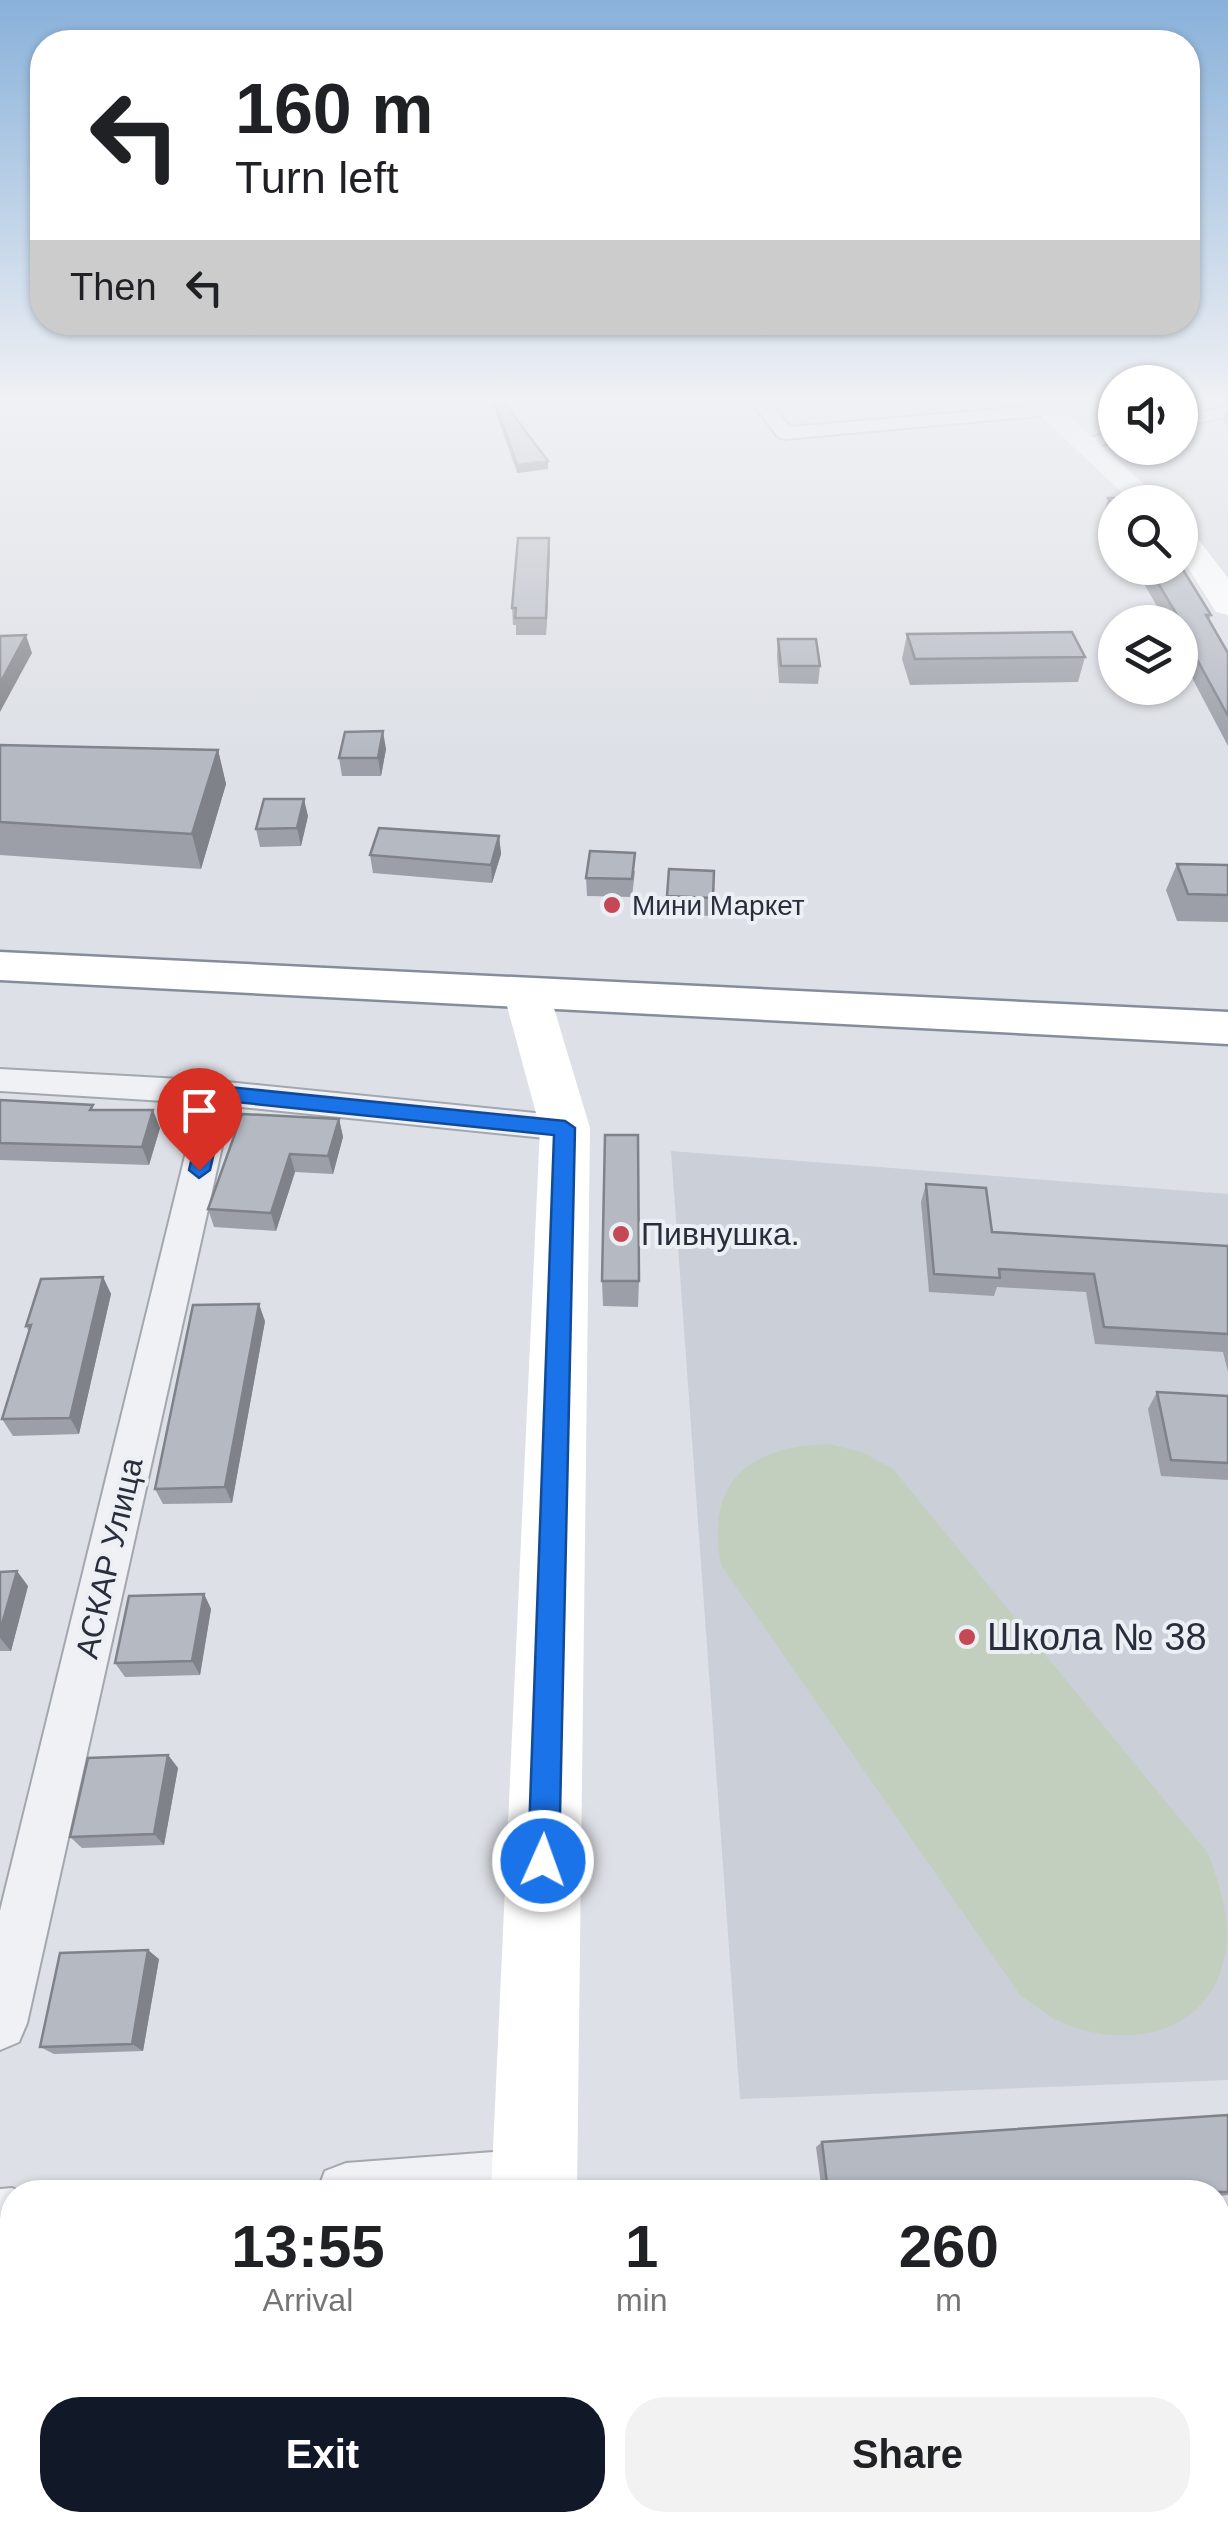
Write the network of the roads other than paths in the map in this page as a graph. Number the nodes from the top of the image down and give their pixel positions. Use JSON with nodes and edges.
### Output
{"nodes":[{"id":1,"x":1198,"y":556,"type":"edge"},
{"id":2,"x":1228,"y":605,"type":"edge"},
{"id":3,"x":0,"y":966,"type":"edge"},
{"id":4,"x":527,"y":995,"type":"junction"},
{"id":5,"x":1228,"y":1028,"type":"edge"},
{"id":6,"x":0,"y":1080,"type":"edge"},
{"id":7,"x":218,"y":1093,"type":"junction"},
{"id":8,"x":565,"y":1128,"type":"junction"},
{"id":9,"x":0,"y":2023,"type":"edge"},
{"id":10,"x":534,"y":2180,"type":"edge"}],
"edges":[{"from":1,"to":2,"type":"main road"},
{"from":3,"to":4,"type":"main road"},
{"from":4,"to":5,"type":"main road"},
{"from":4,"to":8,"type":"main road"},
{"from":6,"to":7,"type":"street"},
{"from":7,"to":8,"type":"street"},
{"from":7,"to":9,"type":"street","name":"АСКАР Улица"},
{"from":8,"to":10,"type":"main road"}]}
